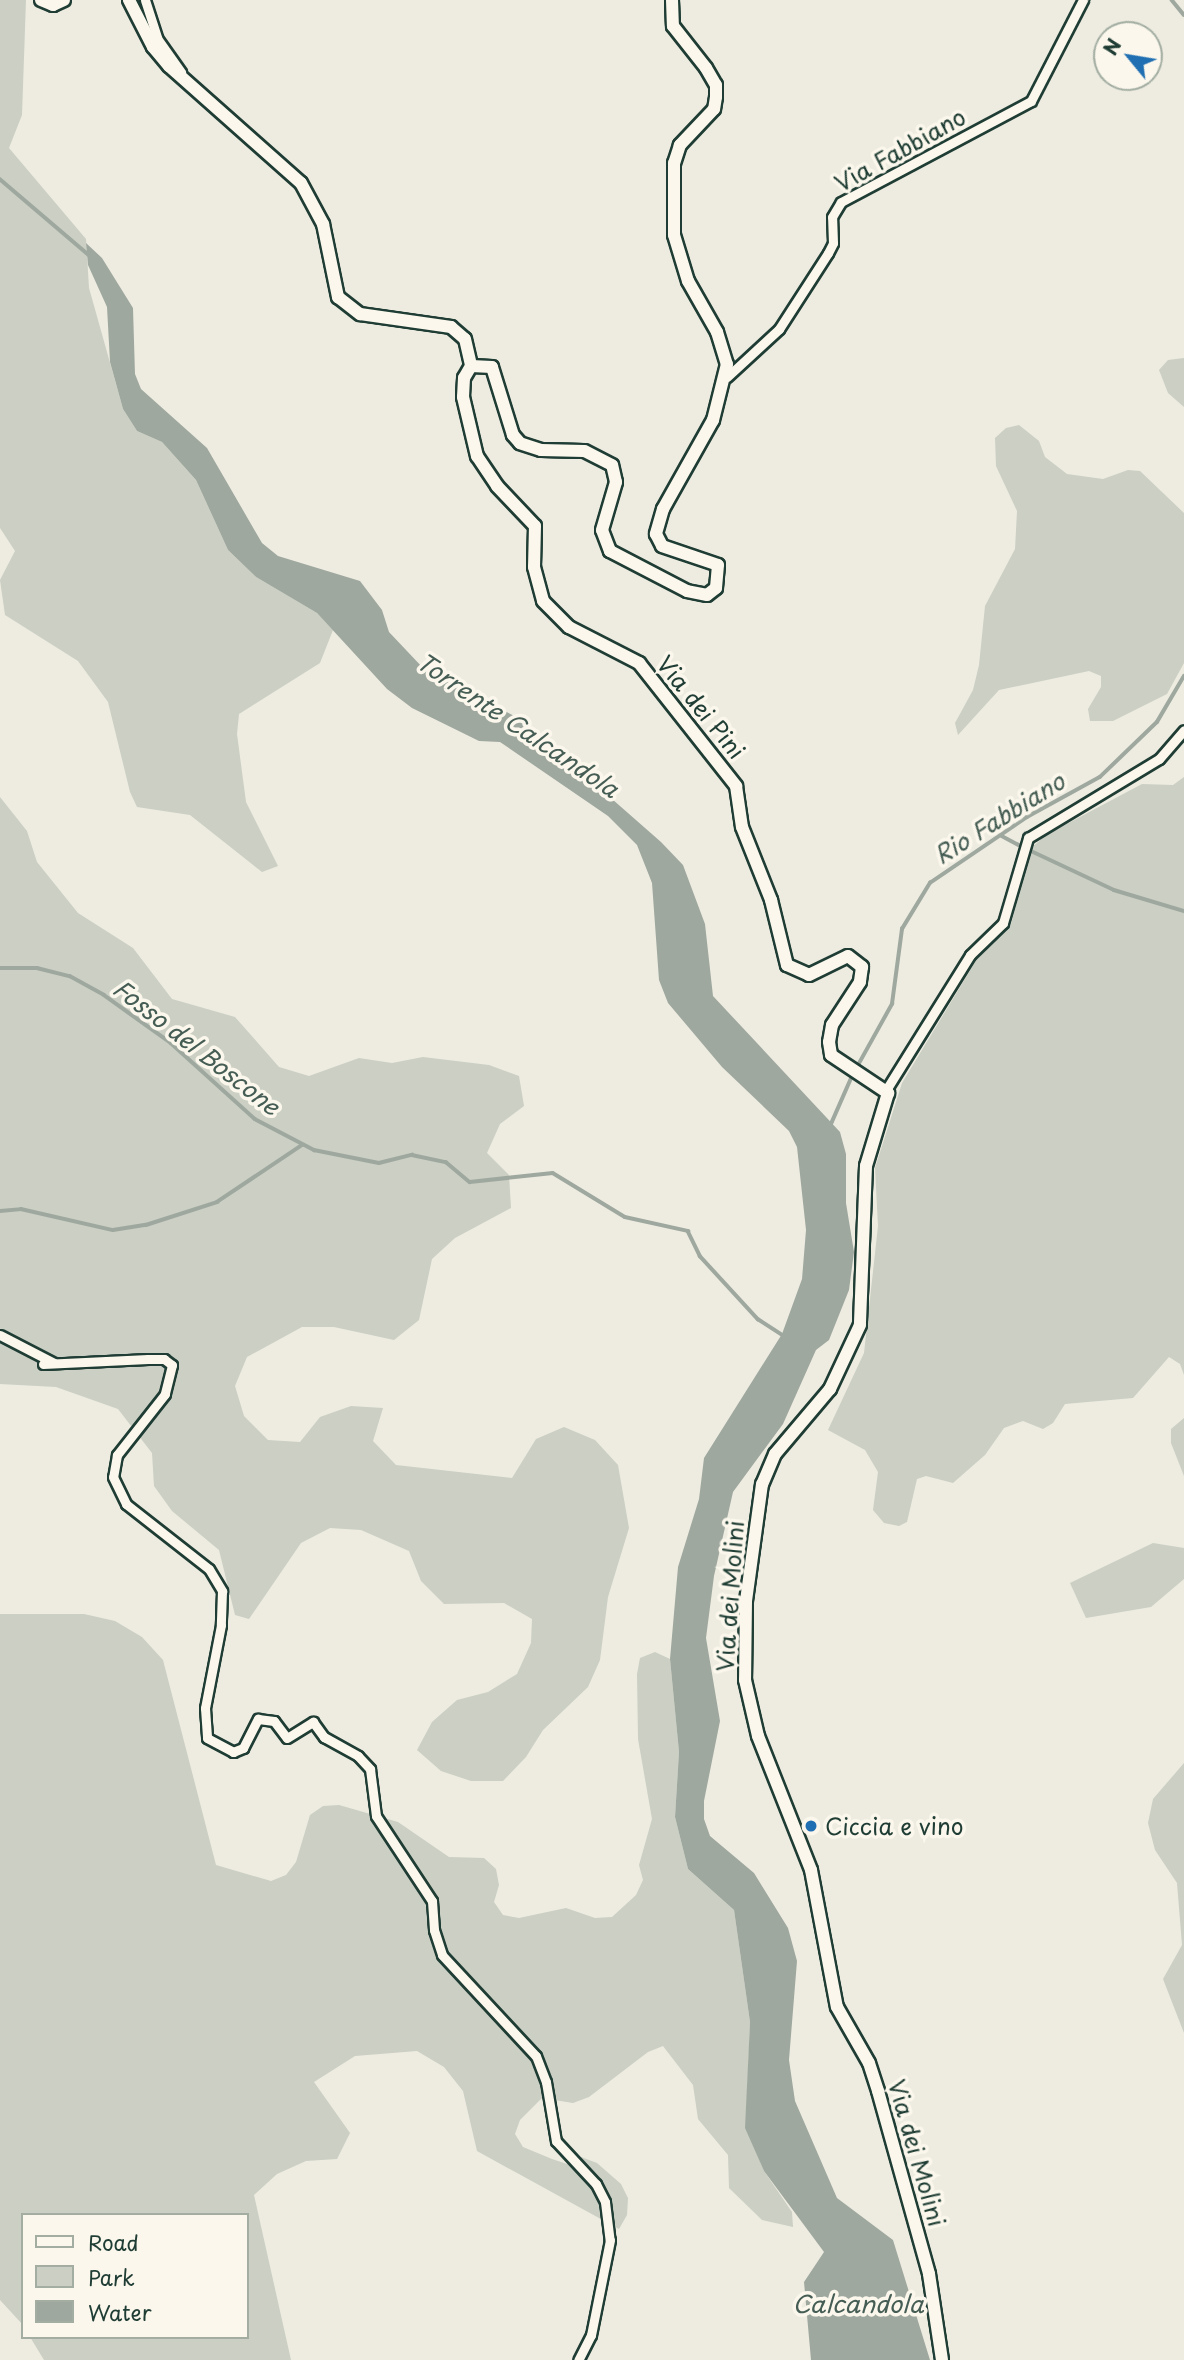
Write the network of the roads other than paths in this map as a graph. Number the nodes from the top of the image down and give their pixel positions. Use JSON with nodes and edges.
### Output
{"nodes":[{"id":1,"x":41,"y":0,"type":"edge"},
{"id":2,"x":64,"y":0,"type":"edge"},
{"id":3,"x":129,"y":0,"type":"edge"},
{"id":4,"x":145,"y":0,"type":"edge"},
{"id":5,"x":672,"y":0,"type":"edge"},
{"id":6,"x":1083,"y":0,"type":"edge"},
{"id":7,"x":190,"y":85,"type":"junction"},
{"id":8,"x":471,"y":366,"type":"junction"},
{"id":9,"x":727,"y":377,"type":"junction"},
{"id":10,"x":1184,"y":730,"type":"edge"},
{"id":11,"x":884,"y":1089,"type":"junction"},
{"id":12,"x":0,"y":1335,"type":"edge"},
{"id":13,"x":43,"y":1364,"type":"dead end"},
{"id":14,"x":56,"y":1364,"type":"junction"},
{"id":15,"x":578,"y":2360,"type":"edge"},
{"id":16,"x":942,"y":2360,"type":"edge"}],
"edges":[{"from":1,"to":2,"type":"street"},
{"from":3,"to":7,"type":"street"},
{"from":4,"to":7,"type":"street"},
{"from":5,"to":9,"type":"street"},
{"from":6,"to":9,"type":"street","name":"Via Fabbiano"},
{"from":7,"to":8,"type":"street"},
{"from":8,"to":9,"type":"street"},
{"from":8,"to":11,"type":"street","name":"Via dei Pini"},
{"from":10,"to":11,"type":"street"},
{"from":11,"to":16,"type":"street","name":"Via dei Molini"},
{"from":12,"to":14,"type":"street"},
{"from":13,"to":14,"type":"street"},
{"from":14,"to":15,"type":"street"}]}
